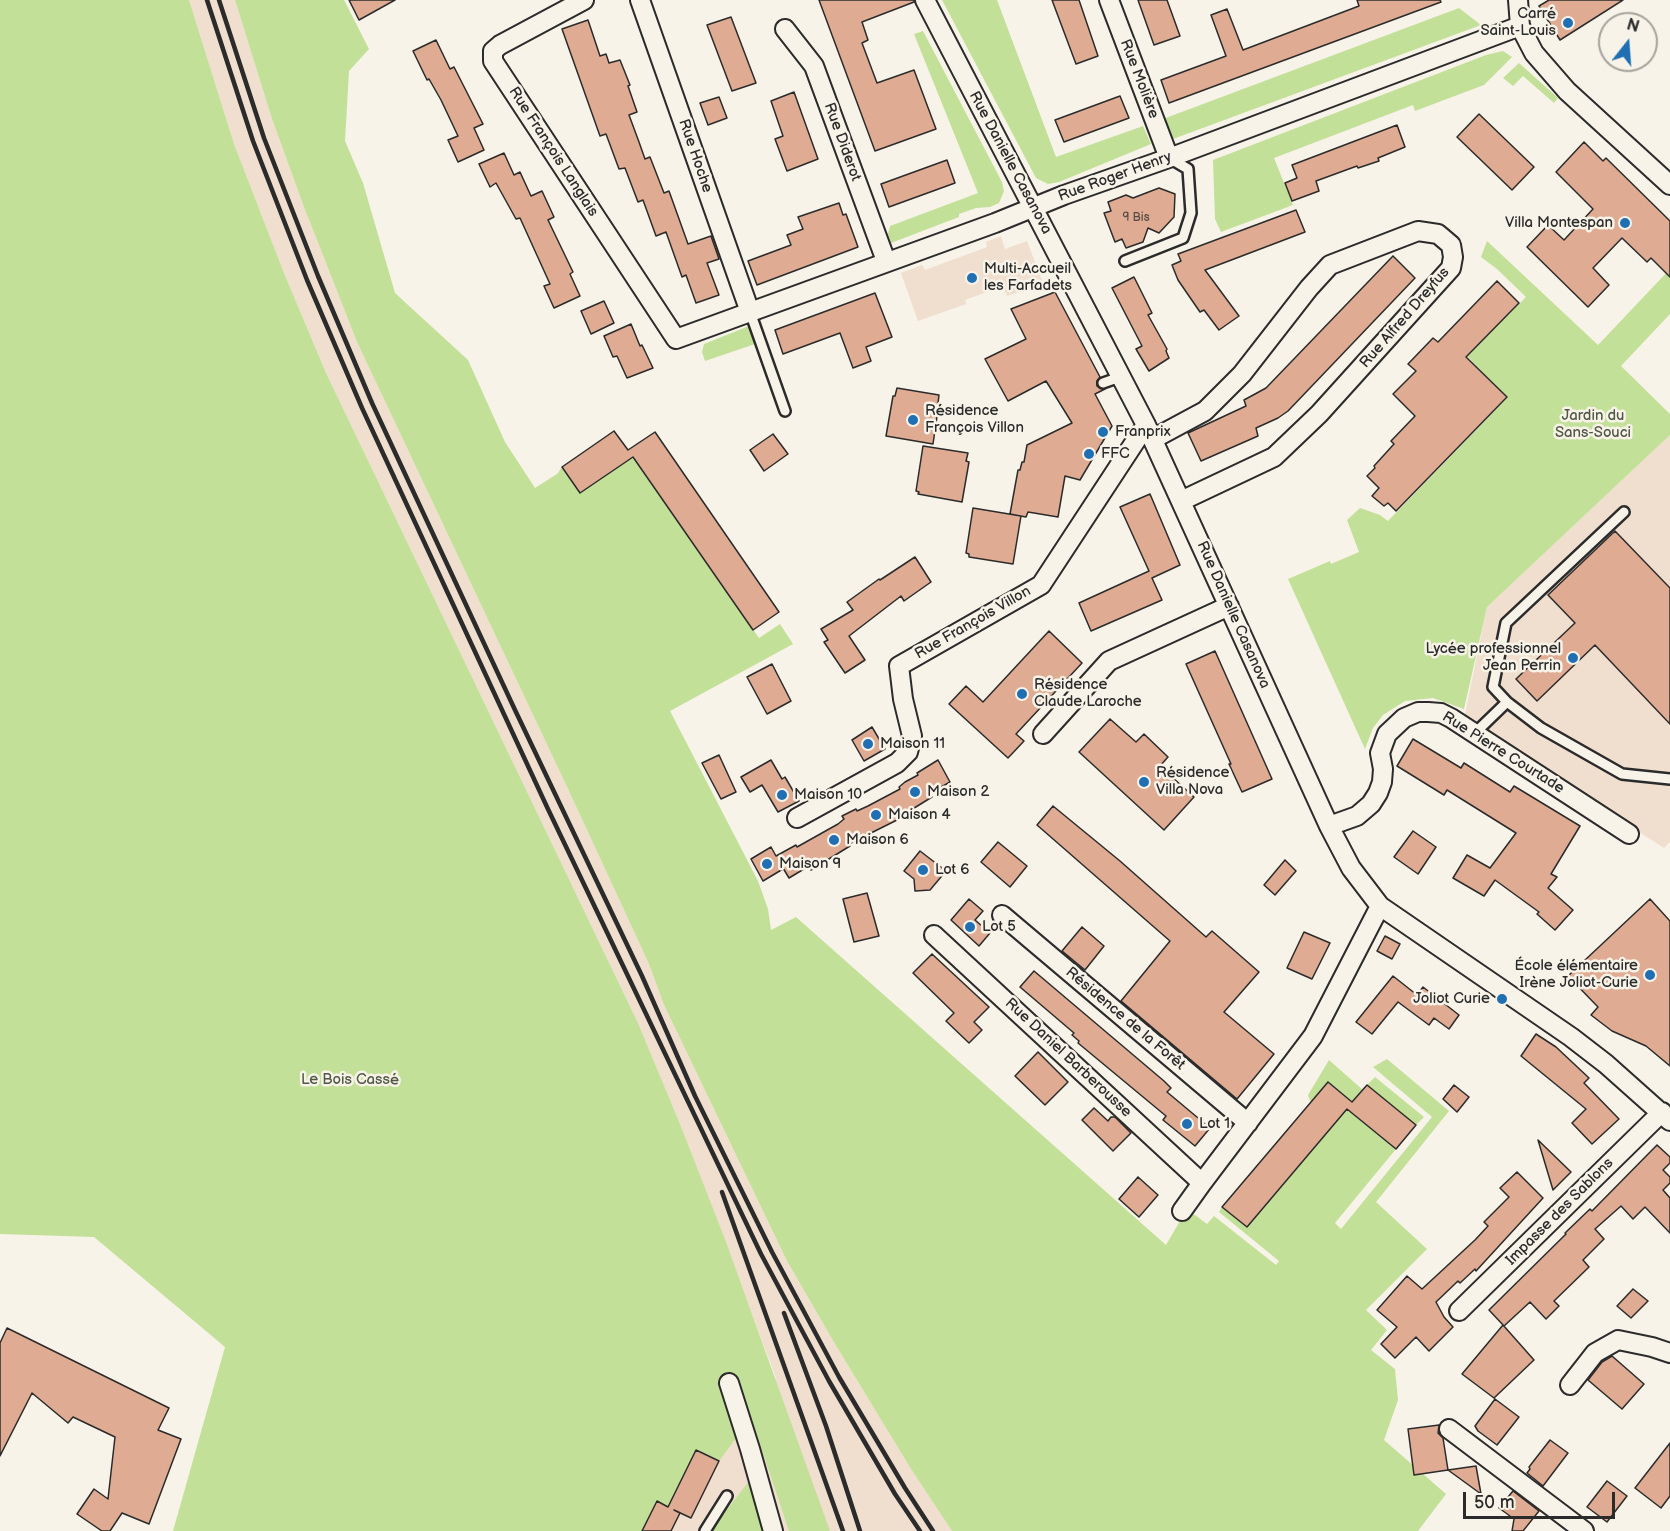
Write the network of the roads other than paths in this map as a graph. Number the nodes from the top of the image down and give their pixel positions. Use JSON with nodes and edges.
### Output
{"nodes":[{"id":1,"x":584,"y":0,"type":"edge"},
{"id":2,"x":640,"y":0,"type":"edge"},
{"id":3,"x":925,"y":0,"type":"edge"},
{"id":4,"x":1109,"y":0,"type":"edge"},
{"id":5,"x":1518,"y":0,"type":"edge"},
{"id":6,"x":1520,"y":26,"type":"junction"},
{"id":7,"x":785,"y":29,"type":"dead end"},
{"id":8,"x":1169,"y":158,"type":"junction"},
{"id":9,"x":1670,"y":185,"type":"edge"},
{"id":10,"x":1033,"y":207,"type":"junction"},
{"id":11,"x":886,"y":261,"type":"junction"},
{"id":12,"x":1125,"y":261,"type":"dead end"},
{"id":13,"x":750,"y":312,"type":"junction"},
{"id":14,"x":676,"y":339,"type":"joint"},
{"id":15,"x":785,"y":411,"type":"dead end"},
{"id":16,"x":1149,"y":432,"type":"junction"},
{"id":17,"x":1181,"y":501,"type":"junction"},
{"id":18,"x":1624,"y":512,"type":"dead end"},
{"id":19,"x":1229,"y":606,"type":"junction"},
{"id":20,"x":1507,"y":702,"type":"junction"},
{"id":21,"x":1475,"y":733,"type":"junction"},
{"id":22,"x":1043,"y":734,"type":"dead end"},
{"id":23,"x":1670,"y":779,"type":"edge"},
{"id":24,"x":797,"y":818,"type":"dead end"},
{"id":25,"x":1329,"y":826,"type":"junction"},
{"id":26,"x":1629,"y":834,"type":"dead end"},
{"id":27,"x":1380,"y":906,"type":"junction"},
{"id":28,"x":1002,"y":915,"type":"dead end"},
{"id":29,"x":934,"y":935,"type":"dead end"},
{"id":30,"x":1666,"y":1117,"type":"edge"},
{"id":31,"x":1248,"y":1123,"type":"junction"},
{"id":32,"x":1202,"y":1183,"type":"junction"},
{"id":33,"x":1182,"y":1211,"type":"dead end"},
{"id":34,"x":1459,"y":1311,"type":"dead end"},
{"id":35,"x":1670,"y":1353,"type":"edge"},
{"id":36,"x":729,"y":1383,"type":"dead end"},
{"id":37,"x":1570,"y":1384,"type":"dead end"},
{"id":38,"x":1449,"y":1429,"type":"dead end"},
{"id":39,"x":728,"y":1496,"type":"dead end"},
{"id":40,"x":705,"y":1531,"type":"edge"},
{"id":41,"x":773,"y":1531,"type":"edge"},
{"id":42,"x":1584,"y":1531,"type":"edge"}],
"edges":[{"from":1,"to":14,"type":"street","name":"Rue François Langlais"},
{"from":2,"to":13,"type":"street","name":"Rue Hoche"},
{"from":3,"to":10,"type":"street","name":"Rue Danielle Casanova"},
{"from":4,"to":8,"type":"street","name":"Rue Molière"},
{"from":5,"to":6,"type":"street"},
{"from":6,"to":8,"type":"street","name":"Rue Roger Henry"},
{"from":6,"to":9,"type":"street"},
{"from":7,"to":11,"type":"street","name":"Rue Diderot"},
{"from":8,"to":10,"type":"street","name":"Rue Roger Henry"},
{"from":8,"to":12,"type":"lane"},
{"from":10,"to":11,"type":"street","name":"Rue Roger Henry"},
{"from":10,"to":16,"type":"street","name":"Rue Danielle Casanova"},
{"from":11,"to":13,"type":"street","name":"Rue Roger Henry"},
{"from":13,"to":14,"type":"street","name":"Rue Roger Henry"},
{"from":13,"to":15,"type":"lane"},
{"from":16,"to":17,"type":"street","name":"Rue Danielle Casanova"},
{"from":16,"to":17,"type":"street","name":"Rue Alfred Dreyfus"},
{"from":16,"to":24,"type":"street","name":"Rue François Villon"},
{"from":17,"to":19,"type":"street","name":"Rue Danielle Casanova"},
{"from":18,"to":20,"type":"lane"},
{"from":19,"to":22,"type":"street"},
{"from":19,"to":25,"type":"street","name":"Rue Danielle Casanova"},
{"from":20,"to":21,"type":"lane"},
{"from":20,"to":23,"type":"lane"},
{"from":21,"to":25,"type":"street","name":"Rue Pierre Courtade"},
{"from":21,"to":26,"type":"street","name":"Rue Pierre Courtade"},
{"from":25,"to":27,"type":"street","name":"Rue Danielle Casanova"},
{"from":27,"to":30,"type":"street","name":"Rue Danielle Casanova"},
{"from":27,"to":31,"type":"street"},
{"from":28,"to":31,"type":"street","name":"Résidence de la Forêt"},
{"from":29,"to":32,"type":"street","name":"Rue Daniel Barberousse"},
{"from":30,"to":34,"type":"street","name":"Impasse des Sablons"},
{"from":31,"to":32,"type":"street"},
{"from":32,"to":33,"type":"street"},
{"from":35,"to":37,"type":"street"},
{"from":36,"to":41,"type":"street"},
{"from":38,"to":42,"type":"street"},
{"from":39,"to":40,"type":"lane"}]}
